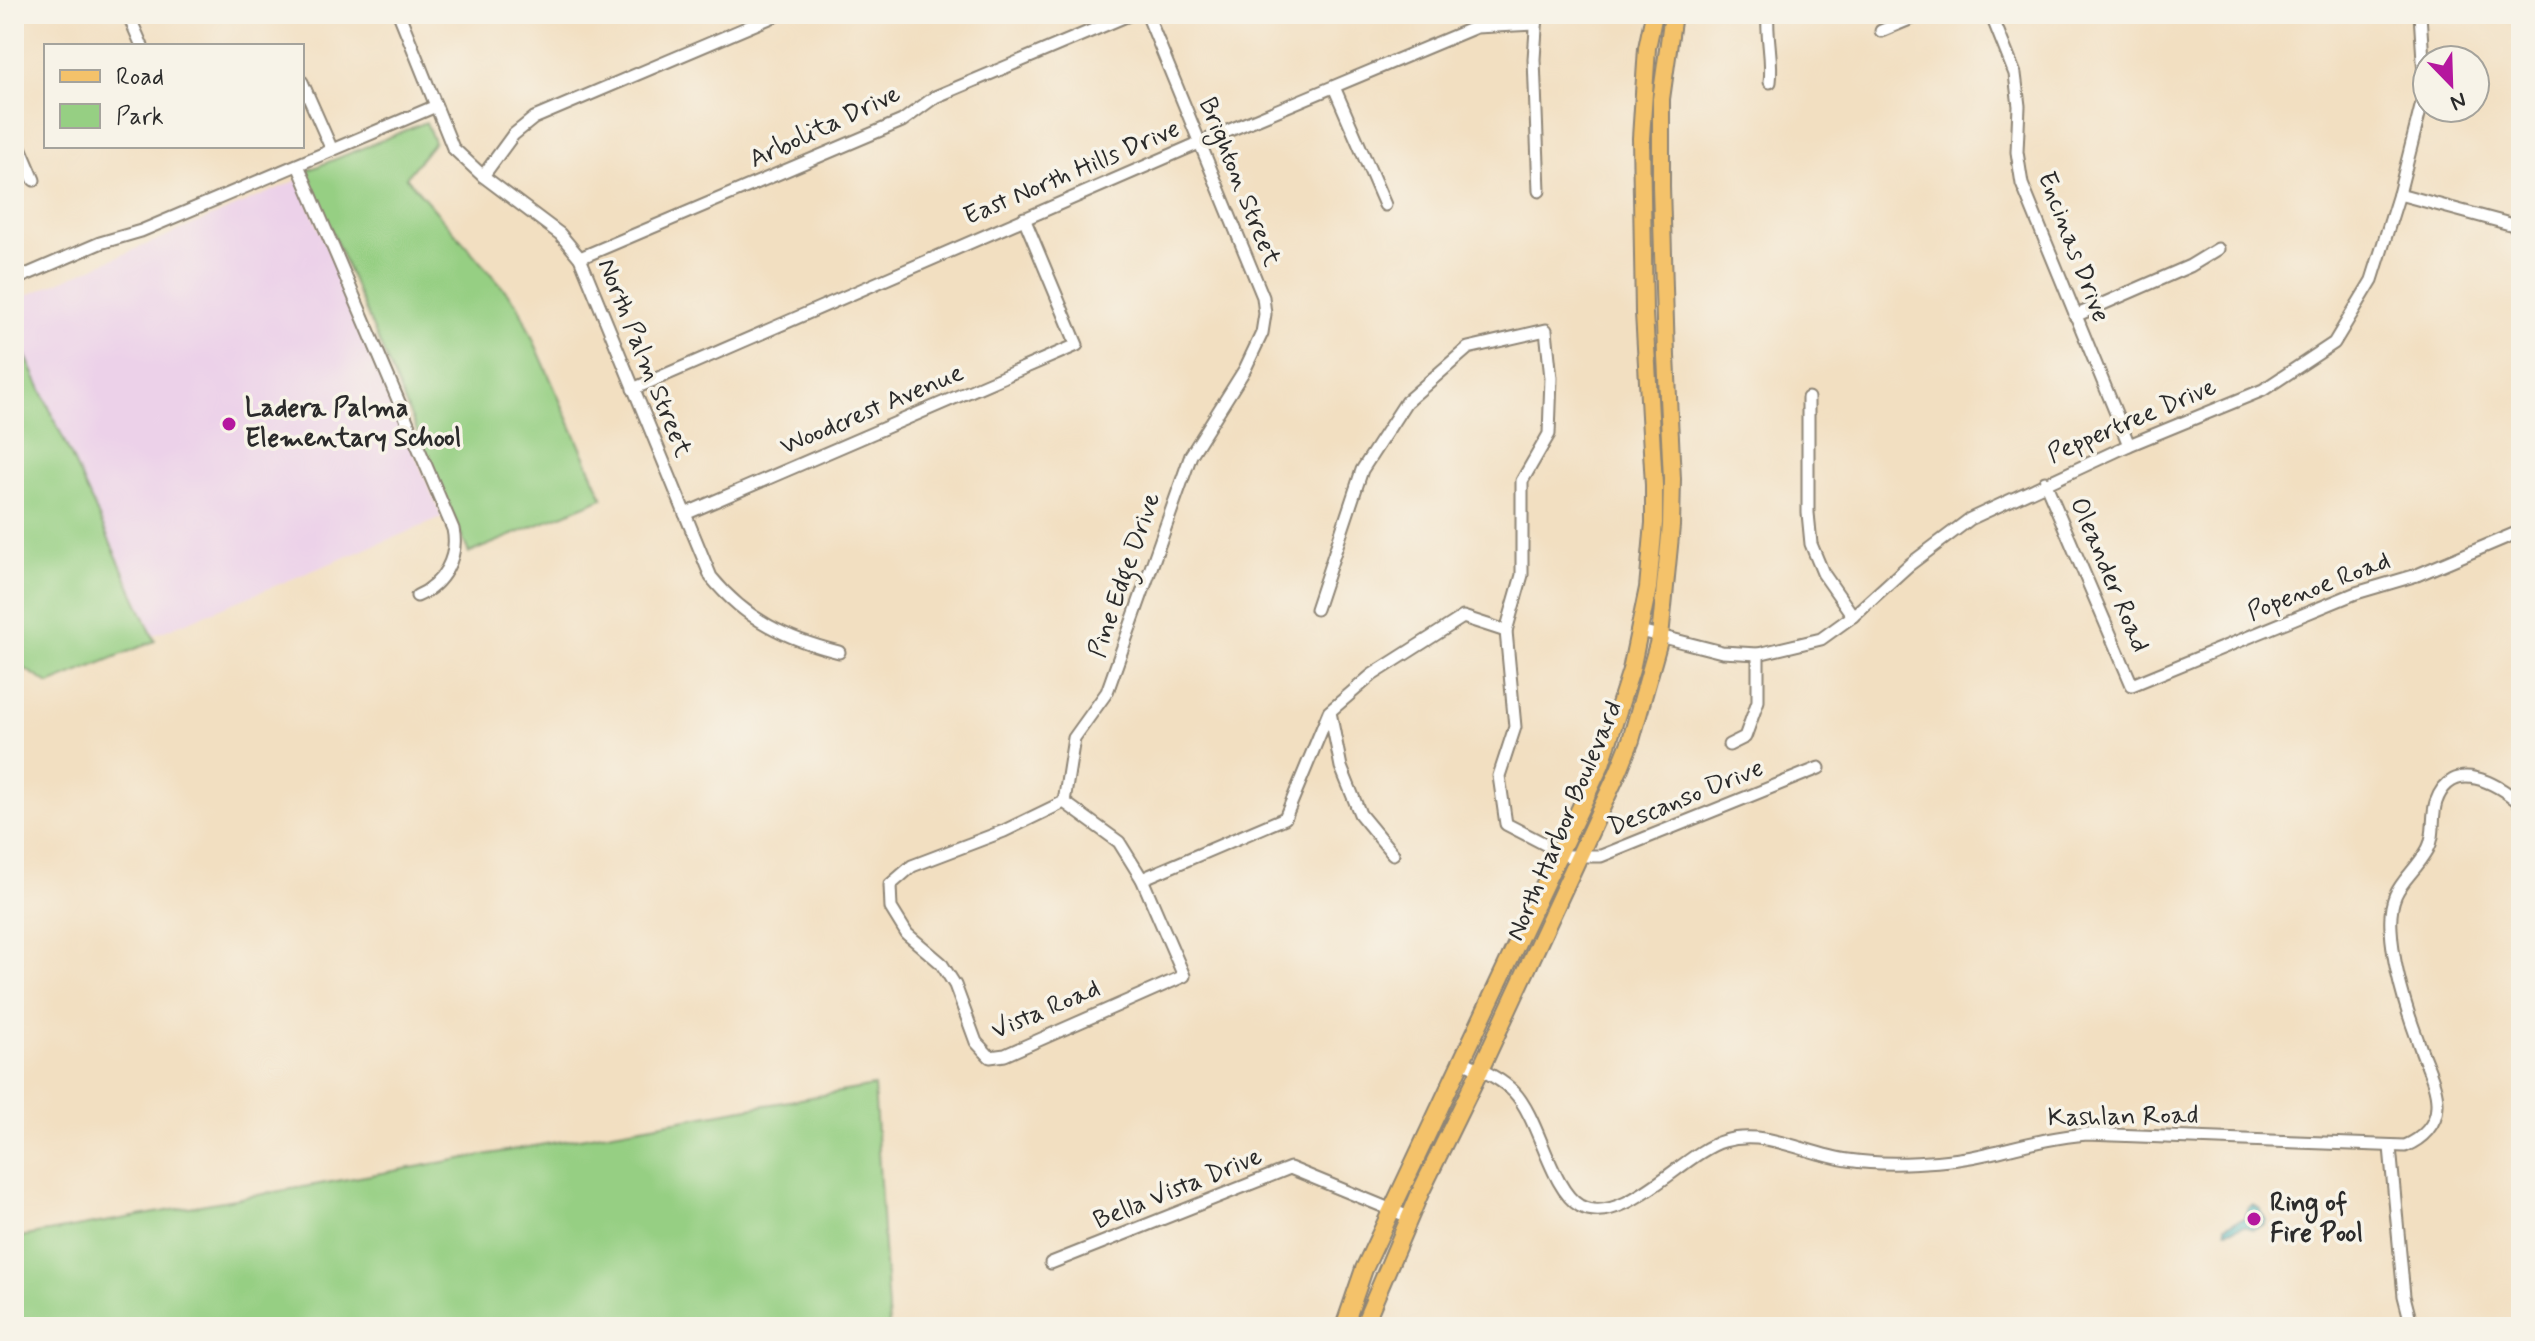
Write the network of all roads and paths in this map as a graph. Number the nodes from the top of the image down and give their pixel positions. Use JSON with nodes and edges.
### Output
{"nodes":[{"id":1,"x":128,"y":14,"type":"edge"},
{"id":2,"x":399,"y":14,"type":"edge"},
{"id":3,"x":779,"y":14,"type":"edge"},
{"id":4,"x":1131,"y":14,"type":"edge"},
{"id":5,"x":1147,"y":14,"type":"edge"},
{"id":6,"x":1654,"y":14,"type":"edge"},
{"id":7,"x":1673,"y":14,"type":"edge"},
{"id":8,"x":1768,"y":14,"type":"edge"},
{"id":9,"x":1922,"y":14,"type":"edge"},
{"id":10,"x":1991,"y":14,"type":"edge"},
{"id":11,"x":2420,"y":14,"type":"edge"},
{"id":12,"x":1536,"y":19,"type":"edge"},
{"id":13,"x":1881,"y":31,"type":"dead end"},
{"id":14,"x":141,"y":44,"type":"edge"},
{"id":15,"x":1770,"y":82,"type":"dead end"},
{"id":16,"x":304,"y":87,"type":"edge"},
{"id":17,"x":1334,"y":87,"type":"junction"},
{"id":18,"x":436,"y":106,"type":"junction"},
{"id":19,"x":14,"y":133,"type":"edge"},
{"id":20,"x":1199,"y":143,"type":"junction"},
{"id":21,"x":332,"y":150,"type":"junction"},
{"id":22,"x":298,"y":165,"type":"junction"},
{"id":23,"x":483,"y":176,"type":"junction"},
{"id":24,"x":34,"y":180,"type":"dead end"},
{"id":25,"x":1539,"y":191,"type":"dead end"},
{"id":26,"x":2399,"y":194,"type":"junction"},
{"id":27,"x":1385,"y":205,"type":"dead end"},
{"id":28,"x":1024,"y":218,"type":"junction"},
{"id":29,"x":2521,"y":227,"type":"edge"},
{"id":30,"x":2218,"y":249,"type":"dead end"},
{"id":31,"x":580,"y":258,"type":"junction"},
{"id":32,"x":14,"y":280,"type":"edge"},
{"id":33,"x":2075,"y":316,"type":"junction"},
{"id":34,"x":1245,"y":369,"type":"joint"},
{"id":35,"x":633,"y":389,"type":"junction"},
{"id":36,"x":1808,"y":398,"type":"dead end"},
{"id":37,"x":2129,"y":445,"type":"junction"},
{"id":38,"x":2045,"y":482,"type":"junction"},
{"id":39,"x":685,"y":514,"type":"junction"},
{"id":40,"x":2521,"y":531,"type":"edge"},
{"id":41,"x":417,"y":596,"type":"dead end"},
{"id":42,"x":1316,"y":609,"type":"dead end"},
{"id":43,"x":1853,"y":616,"type":"junction"},
{"id":44,"x":1506,"y":631,"type":"junction"},
{"id":45,"x":1640,"y":631,"type":"junction"},
{"id":46,"x":1660,"y":637,"type":"junction"},
{"id":47,"x":839,"y":652,"type":"dead end"},
{"id":48,"x":1758,"y":654,"type":"junction"},
{"id":49,"x":2132,"y":685,"type":"joint"},
{"id":50,"x":1329,"y":712,"type":"junction"},
{"id":51,"x":1729,"y":745,"type":"dead end"},
{"id":52,"x":1819,"y":768,"type":"dead end"},
{"id":53,"x":1064,"y":802,"type":"junction"},
{"id":54,"x":2521,"y":804,"type":"edge"},
{"id":55,"x":1393,"y":854,"type":"dead end"},
{"id":56,"x":1569,"y":854,"type":"junction"},
{"id":57,"x":1142,"y":879,"type":"junction"},
{"id":58,"x":1462,"y":1061,"type":"junction"},
{"id":59,"x":1480,"y":1070,"type":"junction"},
{"id":60,"x":2390,"y":1147,"type":"junction"},
{"id":61,"x":1392,"y":1209,"type":"junction"},
{"id":62,"x":1409,"y":1217,"type":"junction"},
{"id":63,"x":1051,"y":1263,"type":"dead end"},
{"id":64,"x":1344,"y":1327,"type":"edge"},
{"id":65,"x":1363,"y":1327,"type":"edge"},
{"id":66,"x":2412,"y":1327,"type":"edge"}],
"edges":[{"from":1,"to":14,"type":"street"},
{"from":2,"to":18,"type":"street","name":"North Palm Street"},
{"from":3,"to":23,"type":"street"},
{"from":4,"to":31,"type":"street","name":"Arbolita Drive"},
{"from":5,"to":20,"type":"street","name":"Brighton Street"},
{"from":6,"to":45,"type":"main road","name":"North Harbor Boulevard"},
{"from":7,"to":46,"type":"main road","name":"North Harbor Boulevard"},
{"from":8,"to":15,"type":"street"},
{"from":9,"to":13,"type":"street"},
{"from":10,"to":33,"type":"street","name":"Encinas Drive"},
{"from":11,"to":26,"type":"street","name":"Peppertree Drive"},
{"from":12,"to":17,"type":"street","name":"East North Hills Drive"},
{"from":12,"to":25,"type":"street"},
{"from":16,"to":21,"type":"street"},
{"from":17,"to":20,"type":"street","name":"East North Hills Drive"},
{"from":17,"to":27,"type":"street"},
{"from":18,"to":21,"type":"street"},
{"from":18,"to":23,"type":"street","name":"North Palm Street"},
{"from":19,"to":24,"type":"street"},
{"from":20,"to":28,"type":"street","name":"East North Hills Drive"},
{"from":20,"to":34,"type":"street","name":"Brighton Street"},
{"from":21,"to":22,"type":"street"},
{"from":22,"to":32,"type":"street"},
{"from":22,"to":41,"type":"street"},
{"from":23,"to":31,"type":"street","name":"North Palm Street"},
{"from":26,"to":29,"type":"street"},
{"from":26,"to":37,"type":"street","name":"Peppertree Drive"},
{"from":28,"to":35,"type":"street","name":"East North Hills Drive"},
{"from":28,"to":39,"type":"street","name":"Woodcrest Avenue"},
{"from":30,"to":33,"type":"street"},
{"from":31,"to":35,"type":"street","name":"North Palm Street"},
{"from":33,"to":37,"type":"street","name":"Encinas Drive"},
{"from":34,"to":53,"type":"street","name":"Pine Edge Drive"},
{"from":35,"to":39,"type":"street","name":"North Palm Street"},
{"from":36,"to":43,"type":"street"},
{"from":37,"to":38,"type":"street","name":"Peppertree Drive"},
{"from":38,"to":43,"type":"street","name":"Peppertree Drive"},
{"from":38,"to":49,"type":"street","name":"Oleander Road"},
{"from":39,"to":47,"type":"street","name":"North Palm Street"},
{"from":40,"to":49,"type":"street","name":"Popenoe Road"},
{"from":42,"to":44,"type":"street"},
{"from":43,"to":48,"type":"street","name":"Peppertree Drive"},
{"from":44,"to":50,"type":"street"},
{"from":44,"to":56,"type":"street"},
{"from":45,"to":46,"type":"street","name":"Peppertree Drive"},
{"from":45,"to":56,"type":"main road","name":"North Harbor Boulevard"},
{"from":46,"to":48,"type":"street","name":"Peppertree Drive"},
{"from":46,"to":56,"type":"main road","name":"North Harbor Boulevard"},
{"from":48,"to":51,"type":"street"},
{"from":50,"to":55,"type":"street"},
{"from":50,"to":57,"type":"street"},
{"from":52,"to":56,"type":"street","name":"Descanso Drive"},
{"from":53,"to":57,"type":"street","name":"Vista Road"},
{"from":53,"to":57,"type":"street","name":"Vista Road"},
{"from":54,"to":60,"type":"street","name":"Kashlan Road"},
{"from":56,"to":58,"type":"main road","name":"North Harbor Boulevard"},
{"from":56,"to":59,"type":"main road","name":"North Harbor Boulevard"},
{"from":58,"to":59,"type":"street","name":"Kashlan Road"},
{"from":58,"to":61,"type":"main road","name":"North Harbor Boulevard"},
{"from":59,"to":60,"type":"street","name":"Kashlan Road"},
{"from":59,"to":62,"type":"main road","name":"North Harbor Boulevard"},
{"from":60,"to":66,"type":"street"},
{"from":61,"to":62,"type":"street","name":"Bella Vista Drive"},
{"from":61,"to":63,"type":"street","name":"Bella Vista Drive"},
{"from":61,"to":64,"type":"main road","name":"North Harbor Boulevard"},
{"from":62,"to":65,"type":"main road","name":"North Harbor Boulevard"}]}
